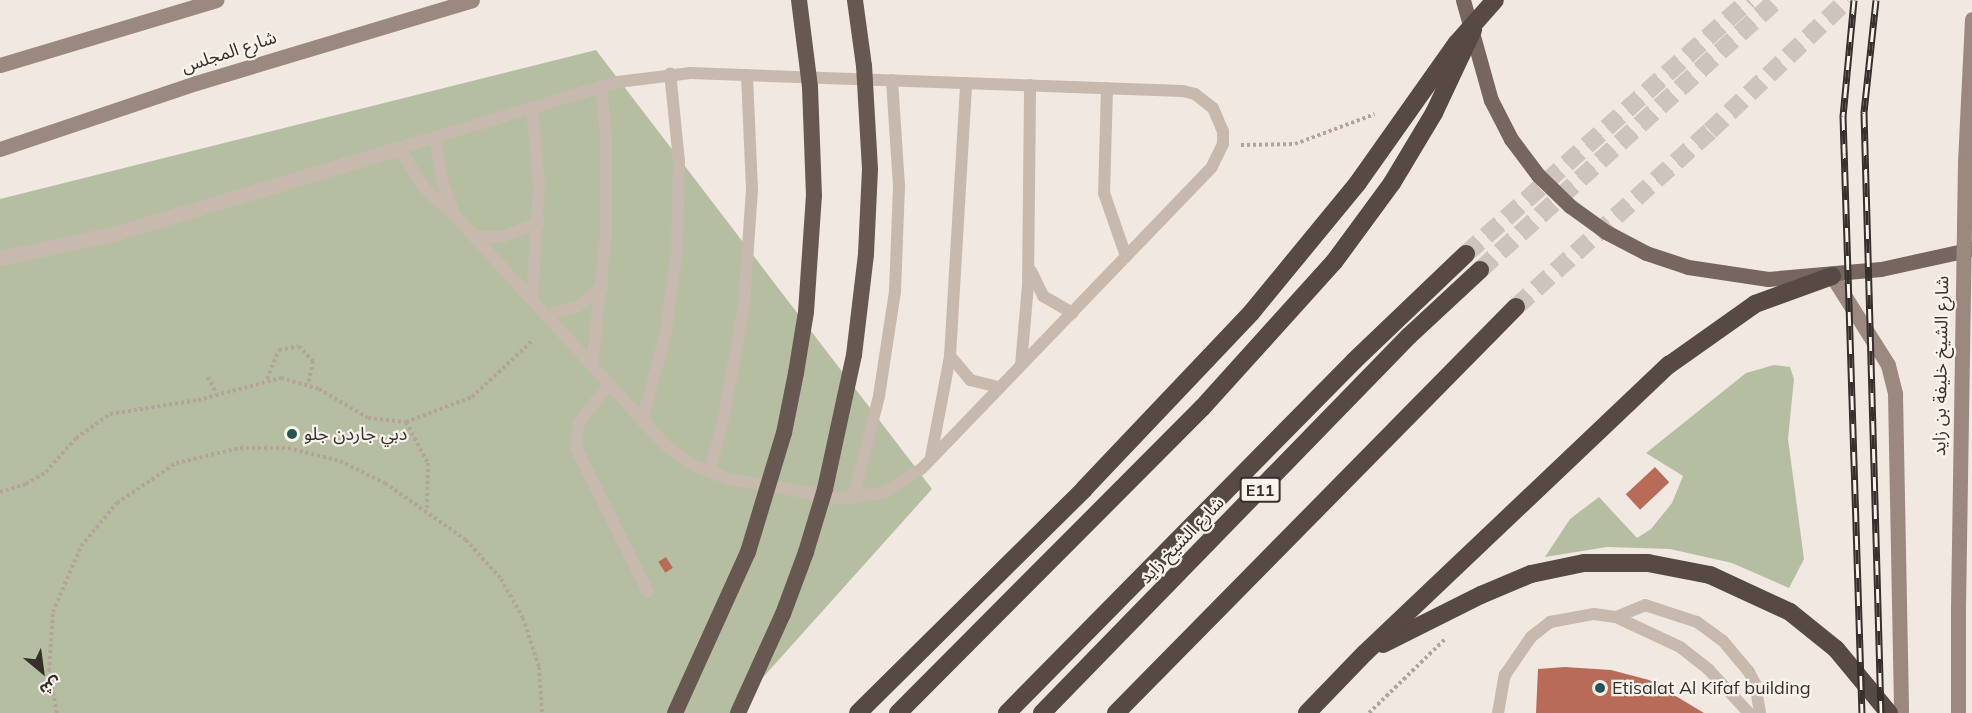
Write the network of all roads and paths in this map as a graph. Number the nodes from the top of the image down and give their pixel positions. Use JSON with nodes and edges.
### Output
{"nodes":[{"id":1,"x":216,"y":0,"type":"edge"},
{"id":2,"x":471,"y":0,"type":"edge"},
{"id":3,"x":799,"y":0,"type":"edge"},
{"id":4,"x":855,"y":0,"type":"edge"},
{"id":5,"x":1495,"y":0,"type":"edge"},
{"id":6,"x":1462,"y":2,"type":"edge"},
{"id":7,"x":1972,"y":19,"type":"edge"},
{"id":8,"x":1473,"y":30,"type":"junction"},
{"id":9,"x":0,"y":65,"type":"edge"},
{"id":10,"x":670,"y":74,"type":"junction"},
{"id":11,"x":747,"y":75,"type":"junction"},
{"id":12,"x":892,"y":80,"type":"junction"},
{"id":13,"x":966,"y":83,"type":"junction"},
{"id":14,"x":1030,"y":85,"type":"junction"},
{"id":15,"x":601,"y":86,"type":"junction"},
{"id":16,"x":1107,"y":88,"type":"junction"},
{"id":17,"x":532,"y":108,"type":"junction"},
{"id":18,"x":1375,"y":114,"type":"dead end"},
{"id":19,"x":436,"y":137,"type":"junction"},
{"id":20,"x":1223,"y":144,"type":"junction"},
{"id":21,"x":399,"y":148,"type":"junction"},
{"id":22,"x":0,"y":149,"type":"edge"},
{"id":23,"x":456,"y":217,"type":"junction"},
{"id":24,"x":539,"y":223,"type":"junction"},
{"id":25,"x":474,"y":237,"type":"junction"},
{"id":26,"x":1972,"y":249,"type":"edge"},
{"id":27,"x":1466,"y":255,"type":"tunnel mouth"},
{"id":28,"x":1126,"y":256,"type":"junction"},
{"id":29,"x":0,"y":258,"type":"edge"},
{"id":30,"x":1028,"y":259,"type":"junction"},
{"id":31,"x":1480,"y":270,"type":"tunnel mouth"},
{"id":32,"x":1832,"y":276,"type":"junction"},
{"id":33,"x":603,"y":286,"type":"junction"},
{"id":34,"x":532,"y":300,"type":"junction"},
{"id":35,"x":1516,"y":307,"type":"tunnel mouth"},
{"id":36,"x":1072,"y":313,"type":"junction"},
{"id":37,"x":545,"y":315,"type":"junction"},
{"id":38,"x":532,"y":341,"type":"dead end"},
{"id":39,"x":950,"y":356,"type":"junction"},
{"id":40,"x":1021,"y":365,"type":"junction"},
{"id":41,"x":592,"y":366,"type":"junction"},
{"id":42,"x":208,"y":377,"type":"dead end"},
{"id":43,"x":267,"y":379,"type":"junction"},
{"id":44,"x":308,"y":384,"type":"junction"},
{"id":45,"x":609,"y":385,"type":"junction"},
{"id":46,"x":999,"y":387,"type":"junction"},
{"id":47,"x":217,"y":395,"type":"junction"},
{"id":48,"x":406,"y":422,"type":"junction"},
{"id":49,"x":642,"y":422,"type":"junction"},
{"id":50,"x":931,"y":459,"type":"junction"},
{"id":51,"x":709,"y":472,"type":"junction"},
{"id":52,"x":0,"y":492,"type":"edge"},
{"id":53,"x":853,"y":499,"type":"junction"},
{"id":54,"x":427,"y":510,"type":"junction"},
{"id":55,"x":648,"y":592,"type":"dead end"},
{"id":56,"x":1616,"y":617,"type":"junction"},
{"id":57,"x":1365,"y":653,"type":"junction"},
{"id":58,"x":57,"y":713,"type":"edge"},
{"id":59,"x":542,"y":713,"type":"edge"},
{"id":60,"x":675,"y":713,"type":"edge"},
{"id":61,"x":738,"y":713,"type":"edge"},
{"id":62,"x":858,"y":713,"type":"edge"},
{"id":63,"x":898,"y":713,"type":"edge"},
{"id":64,"x":1007,"y":713,"type":"edge"},
{"id":65,"x":1042,"y":713,"type":"edge"},
{"id":66,"x":1116,"y":713,"type":"edge"},
{"id":67,"x":1307,"y":713,"type":"edge"},
{"id":68,"x":1498,"y":713,"type":"edge"},
{"id":69,"x":1749,"y":713,"type":"edge"},
{"id":70,"x":1760,"y":713,"type":"edge"},
{"id":71,"x":1889,"y":713,"type":"edge"},
{"id":72,"x":1901,"y":713,"type":"edge"},
{"id":73,"x":1958,"y":713,"type":"edge"}],
"edges":[{"from":1,"to":9,"type":"main road"},
{"from":2,"to":22,"type":"main road","name":"شارع المجلس"},
{"from":3,"to":60,"type":"highway","bridge":true},
{"from":4,"to":61,"type":"highway","bridge":true},
{"from":5,"to":62,"type":"highway","bridge":true},
{"from":6,"to":8,"type":"main road"},
{"from":7,"to":73,"type":"main road","name":"شارع الشيخ خليفة بن زايد","bridge":true},
{"from":8,"to":32,"type":"main road"},
{"from":8,"to":63,"type":"highway"},
{"from":10,"to":11,"type":"lane"},
{"from":10,"to":15,"type":"lane"},
{"from":10,"to":49,"type":"lane"},
{"from":11,"to":12,"type":"lane"},
{"from":11,"to":51,"type":"lane"},
{"from":12,"to":13,"type":"lane"},
{"from":12,"to":53,"type":"lane"},
{"from":13,"to":14,"type":"lane"},
{"from":13,"to":39,"type":"lane"},
{"from":14,"to":16,"type":"lane"},
{"from":14,"to":30,"type":"lane"},
{"from":15,"to":17,"type":"lane"},
{"from":15,"to":33,"type":"lane"},
{"from":16,"to":20,"type":"lane"},
{"from":16,"to":28,"type":"lane"},
{"from":17,"to":19,"type":"lane"},
{"from":17,"to":24,"type":"lane"},
{"from":18,"to":20,"type":"path"},
{"from":19,"to":21,"type":"lane"},
{"from":19,"to":23,"type":"lane"},
{"from":20,"to":28,"type":"lane"},
{"from":21,"to":23,"type":"lane"},
{"from":21,"to":29,"type":"street"},
{"from":23,"to":25,"type":"lane"},
{"from":24,"to":25,"type":"lane"},
{"from":24,"to":34,"type":"lane"},
{"from":25,"to":34,"type":"lane"},
{"from":26,"to":32,"type":"main road"},
{"from":27,"to":64,"type":"highway"},
{"from":28,"to":36,"type":"lane"},
{"from":30,"to":36,"type":"lane"},
{"from":30,"to":40,"type":"lane"},
{"from":31,"to":65,"type":"highway","name":"شارع الشيخ زايد","number":"E11"},
{"from":32,"to":57,"type":"highway"},
{"from":32,"to":72,"type":"main road"},
{"from":33,"to":37,"type":"lane"},
{"from":33,"to":41,"type":"lane"},
{"from":34,"to":37,"type":"lane"},
{"from":35,"to":66,"type":"highway"},
{"from":36,"to":40,"type":"lane"},
{"from":37,"to":41,"type":"lane"},
{"from":38,"to":48,"type":"path"},
{"from":39,"to":46,"type":"lane"},
{"from":39,"to":50,"type":"lane"},
{"from":40,"to":46,"type":"lane"},
{"from":41,"to":45,"type":"lane"},
{"from":42,"to":47,"type":"path"},
{"from":43,"to":44,"type":"path"},
{"from":43,"to":44,"type":"path"},
{"from":43,"to":47,"type":"path"},
{"from":44,"to":48,"type":"path"},
{"from":45,"to":49,"type":"lane"},
{"from":45,"to":55,"type":"lane"},
{"from":46,"to":50,"type":"lane"},
{"from":47,"to":52,"type":"path"},
{"from":48,"to":54,"type":"path"},
{"from":49,"to":51,"type":"lane"},
{"from":50,"to":53,"type":"lane"},
{"from":51,"to":53,"type":"lane"},
{"from":54,"to":58,"type":"path"},
{"from":54,"to":59,"type":"path"},
{"from":56,"to":68,"type":"lane"},
{"from":56,"to":69,"type":"lane"},
{"from":56,"to":70,"type":"lane"},
{"from":57,"to":67,"type":"highway"},
{"from":57,"to":71,"type":"highway"}]}
